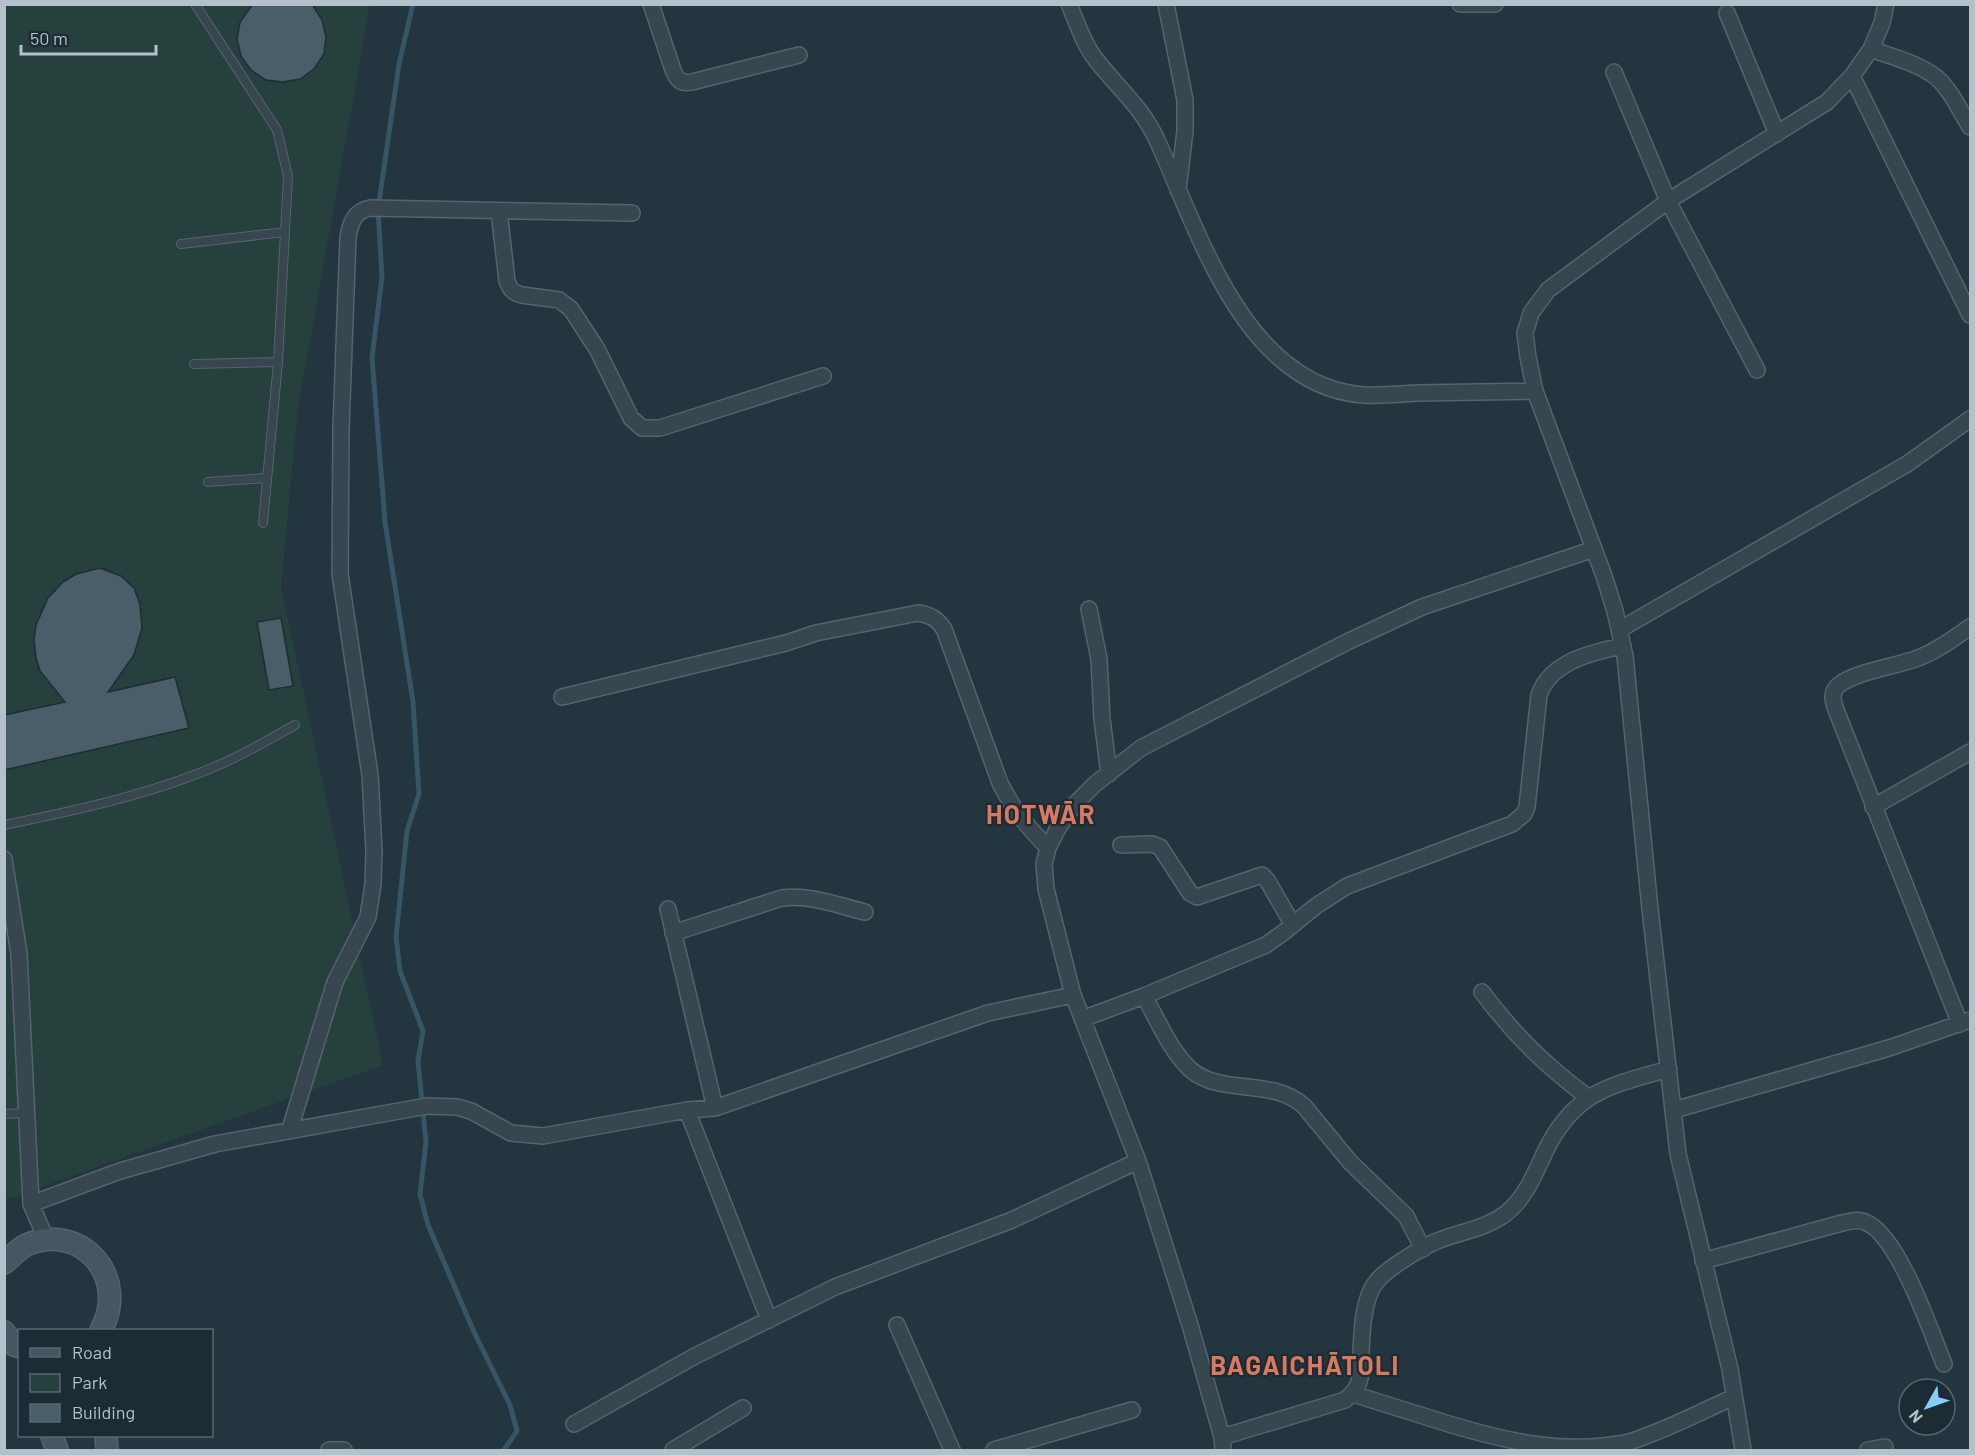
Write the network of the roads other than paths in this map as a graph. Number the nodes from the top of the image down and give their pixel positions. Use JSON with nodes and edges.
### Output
{"nodes":[{"id":1,"x":195,"y":4,"type":"edge"},
{"id":2,"x":651,"y":4,"type":"edge"},
{"id":3,"x":1069,"y":4,"type":"edge"},
{"id":4,"x":1166,"y":4,"type":"edge"},
{"id":5,"x":1460,"y":4,"type":"edge"},
{"id":6,"x":1495,"y":4,"type":"edge"},
{"id":7,"x":1886,"y":4,"type":"edge"},
{"id":8,"x":1727,"y":13,"type":"dead end"},
{"id":9,"x":1871,"y":49,"type":"junction"},
{"id":10,"x":799,"y":55,"type":"dead end"},
{"id":11,"x":1614,"y":72,"type":"dead end"},
{"id":12,"x":1852,"y":76,"type":"junction"},
{"id":13,"x":1971,"y":127,"type":"edge"},
{"id":14,"x":1777,"y":134,"type":"junction"},
{"id":15,"x":1178,"y":190,"type":"junction"},
{"id":16,"x":1668,"y":201,"type":"junction"},
{"id":17,"x":499,"y":211,"type":"junction"},
{"id":18,"x":632,"y":213,"type":"dead end"},
{"id":19,"x":285,"y":232,"type":"junction"},
{"id":20,"x":181,"y":244,"type":"dead end"},
{"id":21,"x":1971,"y":315,"type":"edge"},
{"id":22,"x":278,"y":362,"type":"junction"},
{"id":23,"x":194,"y":364,"type":"dead end"},
{"id":24,"x":1757,"y":370,"type":"dead end"},
{"id":25,"x":823,"y":376,"type":"dead end"},
{"id":26,"x":1535,"y":391,"type":"junction"},
{"id":27,"x":1971,"y":419,"type":"edge"},
{"id":28,"x":267,"y":478,"type":"junction"},
{"id":29,"x":208,"y":482,"type":"dead end"},
{"id":30,"x":263,"y":523,"type":"dead end"},
{"id":31,"x":1594,"y":549,"type":"junction"},
{"id":32,"x":1089,"y":609,"type":"dead end"},
{"id":33,"x":1971,"y":627,"type":"edge"},
{"id":34,"x":1619,"y":630,"type":"junction"},
{"id":35,"x":1623,"y":646,"type":"junction"},
{"id":36,"x":562,"y":697,"type":"dead end"},
{"id":37,"x":295,"y":725,"type":"dead end"},
{"id":38,"x":1971,"y":753,"type":"edge"},
{"id":39,"x":1109,"y":774,"type":"junction"},
{"id":40,"x":1873,"y":807,"type":"junction"},
{"id":41,"x":4,"y":825,"type":"edge"},
{"id":42,"x":1121,"y":845,"type":"dead end"},
{"id":43,"x":1048,"y":848,"type":"junction"},
{"id":44,"x":4,"y":859,"type":"edge"},
{"id":45,"x":668,"y":909,"type":"dead end"},
{"id":46,"x":866,"y":912,"type":"dead end"},
{"id":47,"x":1293,"y":925,"type":"junction"},
{"id":48,"x":674,"y":933,"type":"junction"},
{"id":49,"x":1482,"y":992,"type":"dead end"},
{"id":50,"x":1074,"y":995,"type":"junction"},
{"id":51,"x":1144,"y":996,"type":"junction"},
{"id":52,"x":1082,"y":1019,"type":"junction"},
{"id":53,"x":1965,"y":1022,"type":"edge"},
{"id":54,"x":1669,"y":1069,"type":"junction"},
{"id":55,"x":1589,"y":1098,"type":"junction"},
{"id":56,"x":715,"y":1108,"type":"junction"},
{"id":57,"x":687,"y":1110,"type":"junction"},
{"id":58,"x":1674,"y":1110,"type":"junction"},
{"id":59,"x":25,"y":1113,"type":"junction"},
{"id":60,"x":4,"y":1114,"type":"edge"},
{"id":61,"x":290,"y":1129,"type":"junction"},
{"id":62,"x":1138,"y":1161,"type":"junction"},
{"id":63,"x":31,"y":1204,"type":"junction"},
{"id":64,"x":46,"y":1239,"type":"junction"},
{"id":65,"x":24,"y":1246,"type":"junction"},
{"id":66,"x":1423,"y":1249,"type":"junction"},
{"id":67,"x":4,"y":1257,"type":"edge"},
{"id":68,"x":1703,"y":1261,"type":"junction"},
{"id":69,"x":4,"y":1263,"type":"edge"},
{"id":70,"x":769,"y":1320,"type":"junction"},
{"id":71,"x":897,"y":1325,"type":"dead end"},
{"id":72,"x":102,"y":1329,"type":"edge"},
{"id":73,"x":1944,"y":1364,"type":"dead end"},
{"id":74,"x":1353,"y":1394,"type":"junction"},
{"id":75,"x":1734,"y":1397,"type":"junction"},
{"id":76,"x":743,"y":1407,"type":"dead end"},
{"id":77,"x":1132,"y":1410,"type":"dead end"},
{"id":78,"x":574,"y":1424,"type":"dead end"},
{"id":79,"x":1222,"y":1444,"type":"edge"},
{"id":80,"x":1884,"y":1447,"type":"dead end"},
{"id":81,"x":329,"y":1450,"type":"edge"},
{"id":82,"x":344,"y":1450,"type":"edge"},
{"id":83,"x":673,"y":1450,"type":"edge"},
{"id":84,"x":952,"y":1450,"type":"edge"},
{"id":85,"x":994,"y":1450,"type":"edge"},
{"id":86,"x":1564,"y":1450,"type":"edge"},
{"id":87,"x":1743,"y":1450,"type":"edge"},
{"id":88,"x":1868,"y":1450,"type":"edge"}],
"edges":[{"from":1,"to":19,"type":"lane"},
{"from":2,"to":10,"type":"street"},
{"from":3,"to":15,"type":"street"},
{"from":4,"to":15,"type":"street"},
{"from":5,"to":6,"type":"street"},
{"from":7,"to":9,"type":"street"},
{"from":8,"to":14,"type":"street"},
{"from":9,"to":12,"type":"street"},
{"from":9,"to":13,"type":"street"},
{"from":11,"to":16,"type":"street"},
{"from":12,"to":14,"type":"street"},
{"from":12,"to":21,"type":"street"},
{"from":14,"to":16,"type":"street"},
{"from":15,"to":26,"type":"street"},
{"from":16,"to":24,"type":"street"},
{"from":16,"to":26,"type":"street"},
{"from":17,"to":18,"type":"street"},
{"from":17,"to":25,"type":"street"},
{"from":17,"to":61,"type":"street"},
{"from":19,"to":20,"type":"lane"},
{"from":19,"to":22,"type":"lane"},
{"from":22,"to":23,"type":"lane"},
{"from":22,"to":28,"type":"lane"},
{"from":26,"to":31,"type":"street"},
{"from":27,"to":34,"type":"street"},
{"from":28,"to":29,"type":"lane"},
{"from":28,"to":30,"type":"lane"},
{"from":31,"to":34,"type":"street"},
{"from":31,"to":39,"type":"street"},
{"from":32,"to":39,"type":"street"},
{"from":33,"to":40,"type":"street"},
{"from":34,"to":35,"type":"street"},
{"from":35,"to":47,"type":"street"},
{"from":35,"to":54,"type":"street"},
{"from":36,"to":43,"type":"street"},
{"from":37,"to":41,"type":"lane"},
{"from":38,"to":40,"type":"street"},
{"from":39,"to":43,"type":"street"},
{"from":40,"to":53,"type":"street"},
{"from":42,"to":47,"type":"street"},
{"from":43,"to":50,"type":"street"},
{"from":44,"to":59,"type":"street"},
{"from":45,"to":48,"type":"street"},
{"from":46,"to":48,"type":"street"},
{"from":47,"to":51,"type":"street"},
{"from":48,"to":56,"type":"street"},
{"from":49,"to":55,"type":"street"},
{"from":50,"to":52,"type":"street"},
{"from":50,"to":56,"type":"street"},
{"from":51,"to":52,"type":"street"},
{"from":51,"to":66,"type":"street"},
{"from":52,"to":62,"type":"street"},
{"from":53,"to":58,"type":"street"},
{"from":54,"to":55,"type":"street"},
{"from":54,"to":58,"type":"street"},
{"from":55,"to":66,"type":"street"},
{"from":56,"to":57,"type":"street"},
{"from":57,"to":61,"type":"street"},
{"from":57,"to":70,"type":"street"},
{"from":58,"to":68,"type":"street"},
{"from":59,"to":60,"type":"lane"},
{"from":59,"to":63,"type":"street"},
{"from":61,"to":63,"type":"street"},
{"from":62,"to":70,"type":"street"},
{"from":62,"to":79,"type":"street"},
{"from":63,"to":64,"type":"street"},
{"from":64,"to":65,"type":"main road"},
{"from":64,"to":72,"type":"main road"},
{"from":65,"to":67,"type":"main road"},
{"from":65,"to":69,"type":"main road"},
{"from":66,"to":74,"type":"street"},
{"from":68,"to":73,"type":"street"},
{"from":68,"to":75,"type":"street"},
{"from":70,"to":78,"type":"street"},
{"from":71,"to":84,"type":"street"},
{"from":74,"to":79,"type":"street"},
{"from":74,"to":86,"type":"street"},
{"from":75,"to":86,"type":"street"},
{"from":75,"to":87,"type":"street"},
{"from":76,"to":83,"type":"street"},
{"from":77,"to":85,"type":"street"},
{"from":80,"to":88,"type":"street"},
{"from":81,"to":82,"type":"street"}]}
